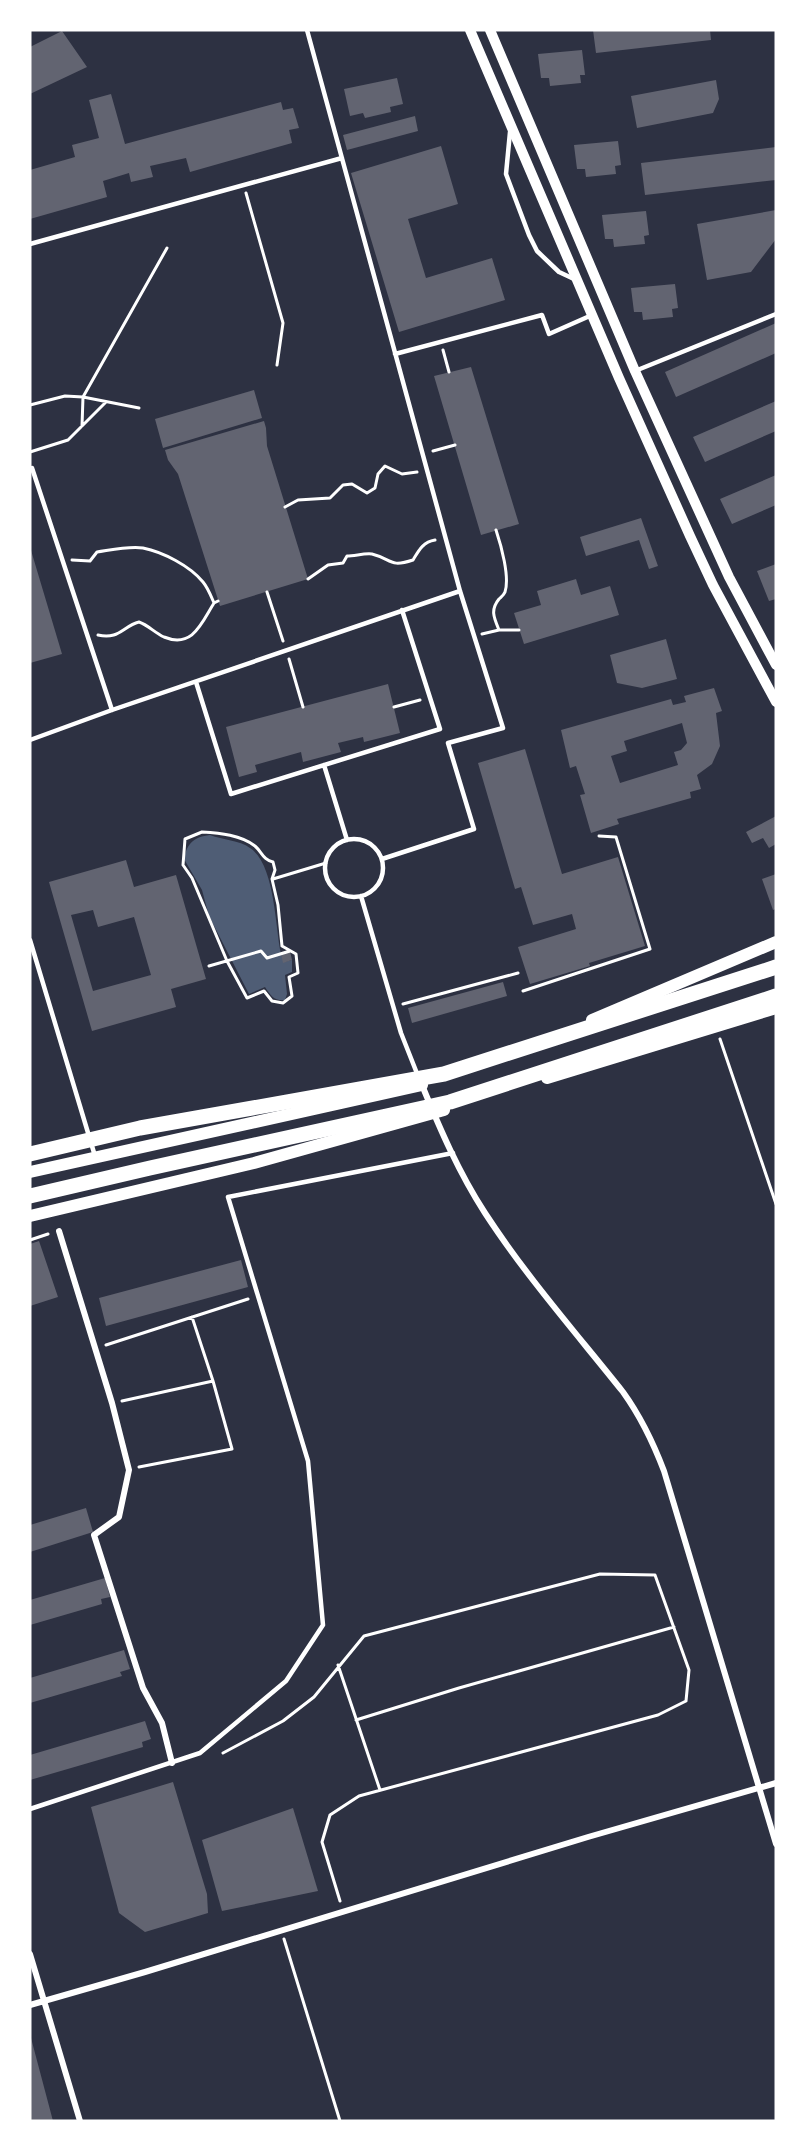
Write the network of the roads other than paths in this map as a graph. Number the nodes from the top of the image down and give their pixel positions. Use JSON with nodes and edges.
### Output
{"nodes":[{"id":1,"x":307,"y":30,"type":"edge"},
{"id":2,"x":470,"y":30,"type":"edge"},
{"id":3,"x":490,"y":30,"type":"edge"},
{"id":4,"x":511,"y":123,"type":"junction"},
{"id":5,"x":342,"y":159,"type":"junction"},
{"id":6,"x":30,"y":244,"type":"edge"},
{"id":7,"x":578,"y":281,"type":"junction"},
{"id":8,"x":776,"y":314,"type":"edge"},
{"id":9,"x":592,"y":315,"type":"junction"},
{"id":10,"x":395,"y":354,"type":"junction"},
{"id":11,"x":635,"y":371,"type":"junction"},
{"id":12,"x":30,"y":469,"type":"edge"},
{"id":13,"x":460,"y":591,"type":"junction"},
{"id":14,"x":402,"y":610,"type":"junction"},
{"id":15,"x":776,"y":665,"type":"edge"},
{"id":16,"x":196,"y":682,"type":"junction"},
{"id":17,"x":776,"y":702,"type":"edge"},
{"id":18,"x":112,"y":710,"type":"junction"},
{"id":19,"x":30,"y":740,"type":"edge"},
{"id":20,"x":324,"y":765,"type":"junction"},
{"id":21,"x":347,"y":840,"type":"junction"},
{"id":22,"x":382,"y":858,"type":"junction"},
{"id":23,"x":361,"y":896,"type":"junction"},
{"id":24,"x":30,"y":940,"type":"edge"},
{"id":25,"x":776,"y":942,"type":"edge"},
{"id":26,"x":776,"y":967,"type":"edge"},
{"id":27,"x":776,"y":996,"type":"edge"},
{"id":28,"x":776,"y":1008,"type":"edge"},
{"id":29,"x":422,"y":1085,"type":"junction"},
{"id":30,"x":434,"y":1113,"type":"junction"},
{"id":31,"x":453,"y":1153,"type":"junction"},
{"id":32,"x":30,"y":1154,"type":"edge"},
{"id":33,"x":95,"y":1158,"type":"junction"},
{"id":34,"x":30,"y":1172,"type":"edge"},
{"id":35,"x":30,"y":1196,"type":"edge"},
{"id":36,"x":30,"y":1216,"type":"edge"},
{"id":37,"x":59,"y":1231,"type":"road end"},
{"id":38,"x":172,"y":1762,"type":"junction"},
{"id":39,"x":776,"y":1783,"type":"edge"},
{"id":40,"x":759,"y":1788,"type":"junction"},
{"id":41,"x":30,"y":1809,"type":"edge"},
{"id":42,"x":776,"y":1844,"type":"edge"},
{"id":43,"x":30,"y":1954,"type":"edge"},
{"id":44,"x":43,"y":2001,"type":"junction"},
{"id":45,"x":30,"y":2005,"type":"edge"},
{"id":46,"x":80,"y":2121,"type":"edge"}],
"edges":[{"from":1,"to":5,"type":"lane"},
{"from":2,"to":4,"type":"street"},
{"from":3,"to":11,"type":"street"},
{"from":4,"to":7,"type":"street"},
{"from":4,"to":7,"type":"lane"},
{"from":5,"to":6,"type":"lane"},
{"from":5,"to":10,"type":"lane"},
{"from":7,"to":9,"type":"street"},
{"from":8,"to":11,"type":"lane"},
{"from":9,"to":10,"type":"lane"},
{"from":9,"to":17,"type":"street"},
{"from":10,"to":13,"type":"lane"},
{"from":11,"to":15,"type":"street"},
{"from":12,"to":18,"type":"lane"},
{"from":13,"to":14,"type":"lane"},
{"from":13,"to":22,"type":"lane"},
{"from":14,"to":16,"type":"lane"},
{"from":14,"to":20,"type":"lane"},
{"from":16,"to":18,"type":"lane"},
{"from":16,"to":20,"type":"lane"},
{"from":18,"to":19,"type":"lane"},
{"from":20,"to":21,"type":"lane"},
{"from":21,"to":22,"type":"lane"},
{"from":21,"to":23,"type":"lane"},
{"from":22,"to":23,"type":"lane"},
{"from":23,"to":29,"type":"lane"},
{"from":24,"to":33,"type":"lane"},
{"from":25,"to":29,"type":"main road"},
{"from":26,"to":32,"type":"highway"},
{"from":27,"to":35,"type":"highway"},
{"from":28,"to":30,"type":"main road"},
{"from":29,"to":30,"type":"street"},
{"from":29,"to":33,"type":"main road"},
{"from":30,"to":31,"type":"street"},
{"from":30,"to":36,"type":"main road"},
{"from":31,"to":38,"type":"lane"},
{"from":31,"to":40,"type":"street"},
{"from":33,"to":34,"type":"main road"},
{"from":37,"to":38,"type":"street"},
{"from":38,"to":41,"type":"lane"},
{"from":39,"to":40,"type":"street"},
{"from":40,"to":42,"type":"street"},
{"from":40,"to":44,"type":"street"},
{"from":43,"to":44,"type":"street"},
{"from":44,"to":45,"type":"street"},
{"from":44,"to":46,"type":"street"}]}
